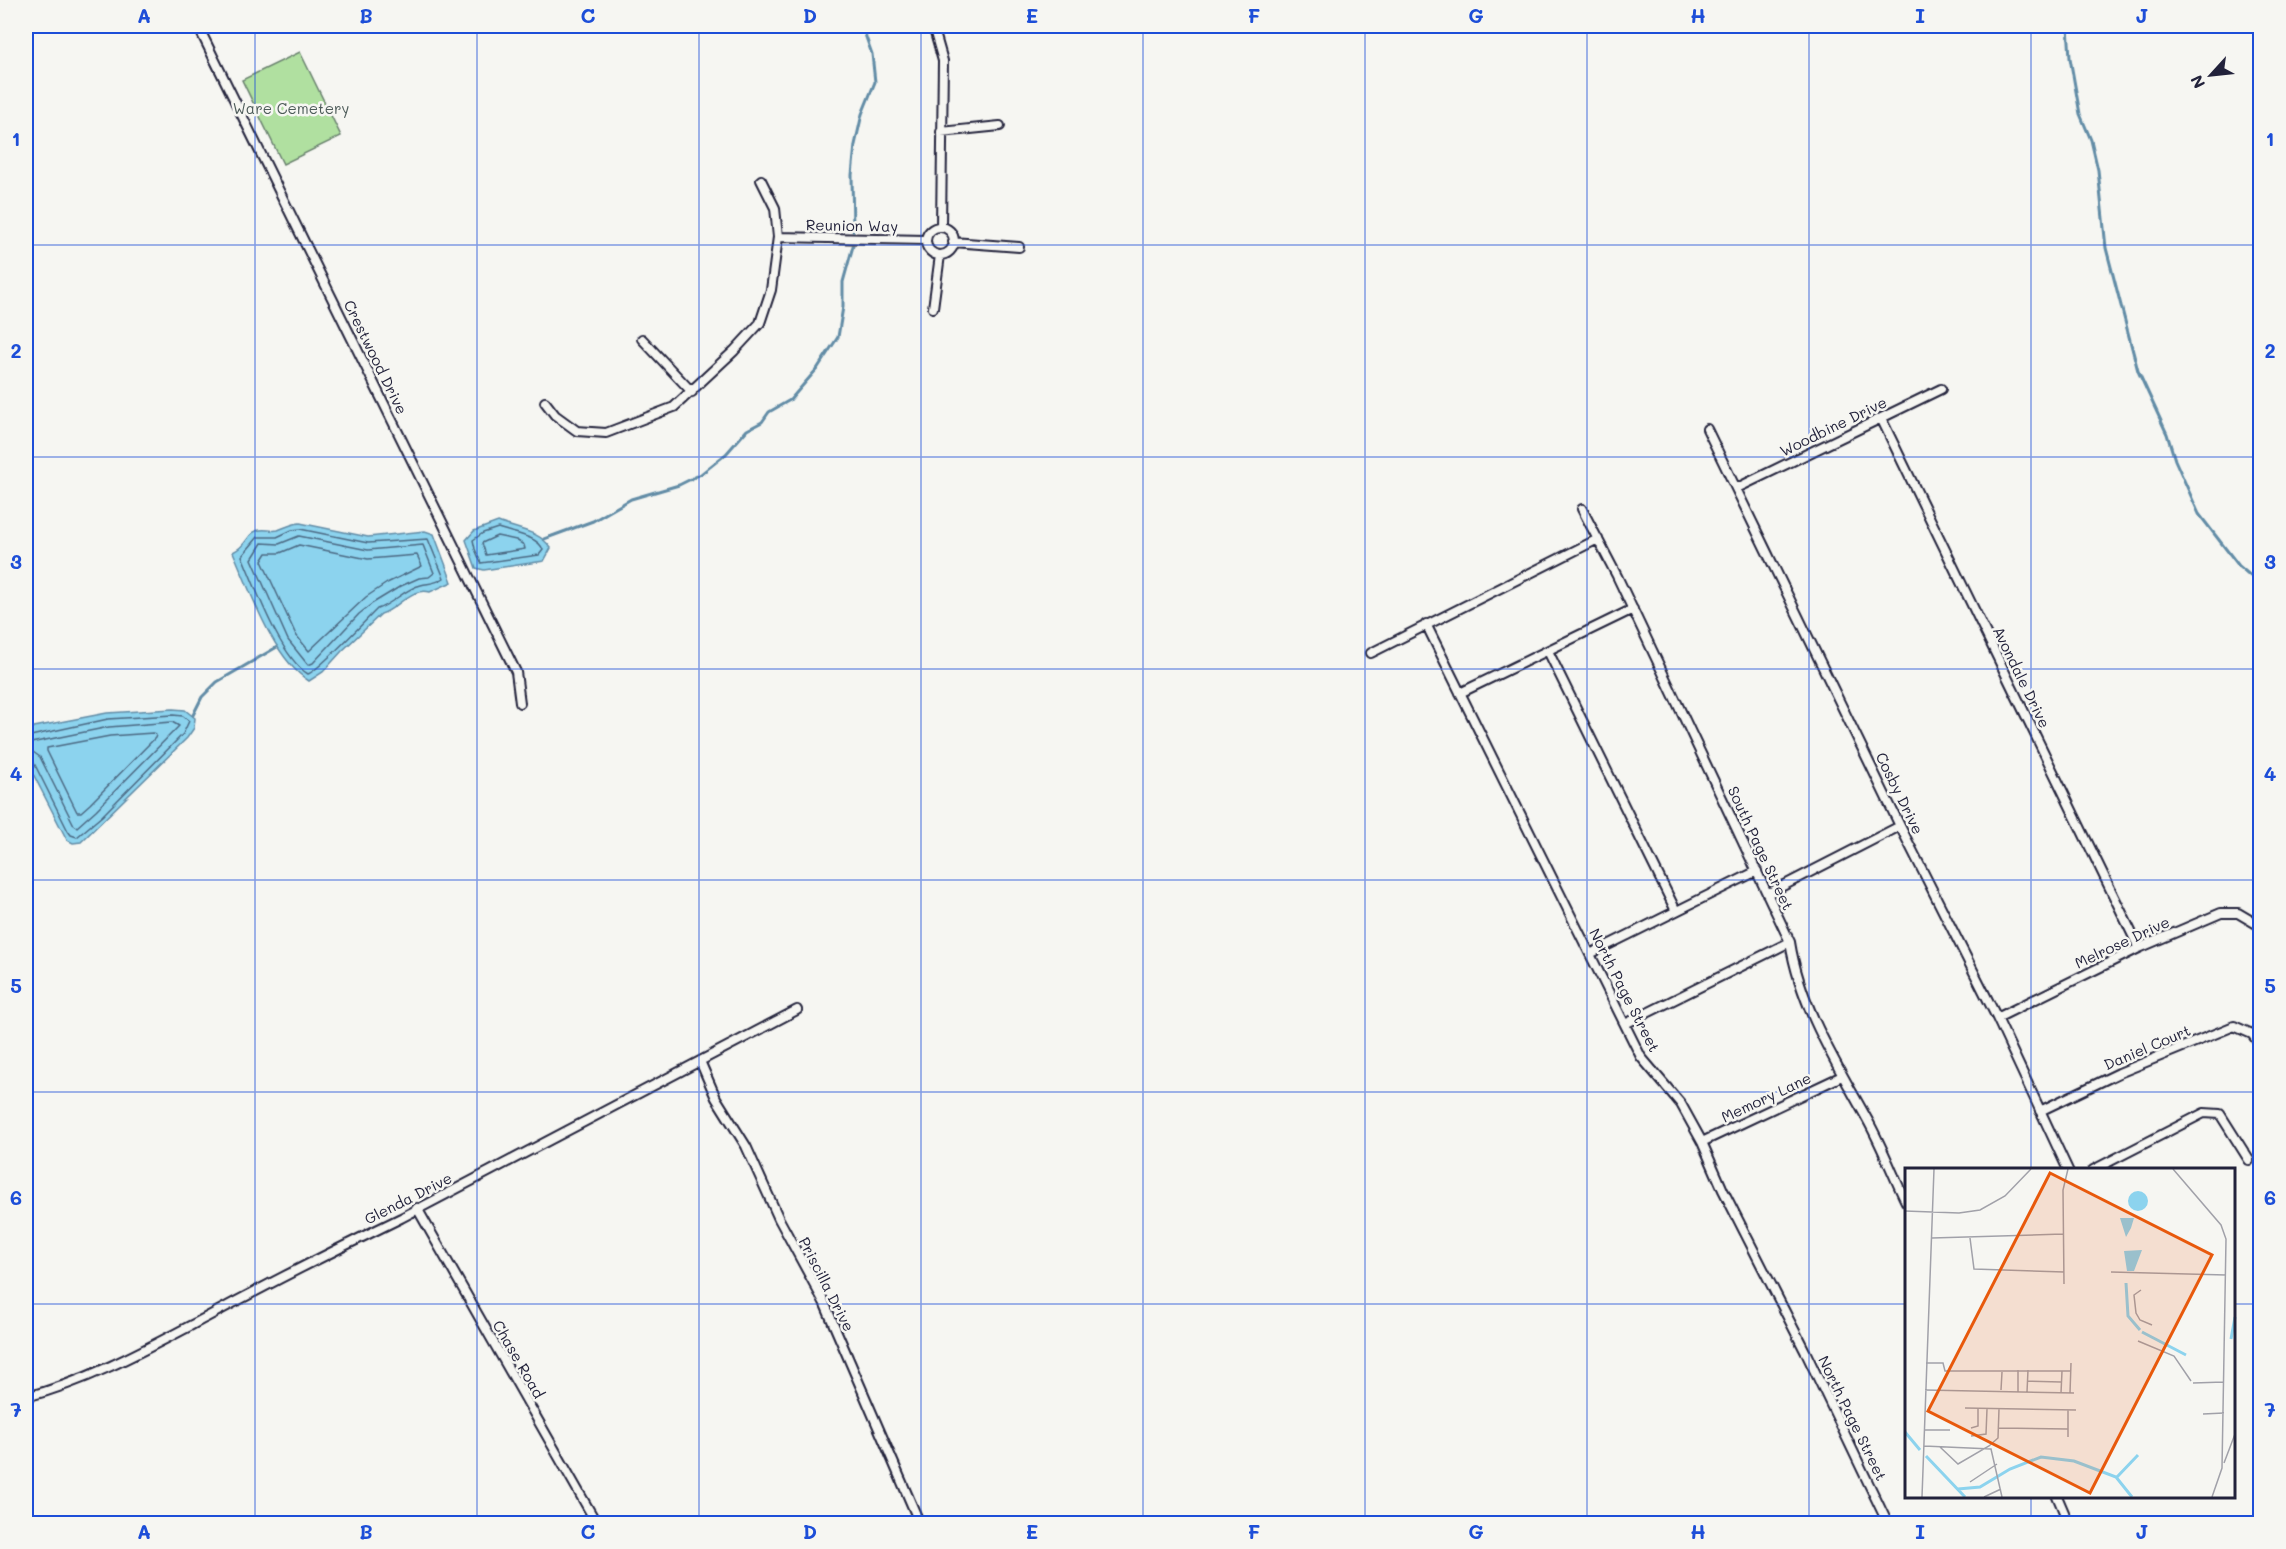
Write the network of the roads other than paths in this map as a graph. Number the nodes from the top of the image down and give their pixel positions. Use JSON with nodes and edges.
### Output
{"nodes":[{"id":1,"x":198,"y":26,"type":"edge"},
{"id":2,"x":933,"y":26,"type":"edge"},
{"id":3,"x":999,"y":126,"type":"dead end"},
{"id":4,"x":941,"y":132,"type":"junction"},
{"id":5,"x":761,"y":180,"type":"dead end"},
{"id":6,"x":941,"y":227,"type":"junction"},
{"id":7,"x":778,"y":237,"type":"junction"},
{"id":8,"x":926,"y":240,"type":"junction"},
{"id":9,"x":953,"y":242,"type":"junction"},
{"id":10,"x":1019,"y":247,"type":"dead end"},
{"id":11,"x":940,"y":255,"type":"junction"},
{"id":12,"x":933,"y":308,"type":"dead end"},
{"id":13,"x":642,"y":339,"type":"dead end"},
{"id":14,"x":1941,"y":389,"type":"dead end"},
{"id":15,"x":692,"y":392,"type":"junction"},
{"id":16,"x":545,"y":402,"type":"dead end"},
{"id":17,"x":1881,"y":418,"type":"junction"},
{"id":18,"x":1707,"y":429,"type":"dead end"},
{"id":19,"x":1737,"y":488,"type":"junction"},
{"id":20,"x":1582,"y":508,"type":"dead end"},
{"id":21,"x":1598,"y":539,"type":"junction"},
{"id":22,"x":1633,"y":609,"type":"junction"},
{"id":23,"x":1426,"y":624,"type":"junction"},
{"id":24,"x":1548,"y":651,"type":"junction"},
{"id":25,"x":1371,"y":653,"type":"dead end"},
{"id":26,"x":1460,"y":693,"type":"junction"},
{"id":27,"x":520,"y":703,"type":"dead end"},
{"id":28,"x":1900,"y":826,"type":"junction"},
{"id":29,"x":1757,"y":871,"type":"junction"},
{"id":30,"x":1767,"y":894,"type":"junction"},
{"id":31,"x":1676,"y":911,"type":"junction"},
{"id":32,"x":2260,"y":926,"type":"edge"},
{"id":33,"x":1790,"y":942,"type":"junction"},
{"id":34,"x":2139,"y":948,"type":"junction"},
{"id":35,"x":1590,"y":954,"type":"junction"},
{"id":36,"x":796,"y":1010,"type":"dead end"},
{"id":37,"x":1997,"y":1018,"type":"junction"},
{"id":38,"x":1625,"y":1024,"type":"junction"},
{"id":39,"x":2260,"y":1045,"type":"edge"},
{"id":40,"x":700,"y":1061,"type":"junction"},
{"id":41,"x":1842,"y":1076,"type":"junction"},
{"id":42,"x":2040,"y":1111,"type":"junction"},
{"id":43,"x":1702,"y":1142,"type":"junction"},
{"id":44,"x":2249,"y":1160,"type":"dead end"},
{"id":45,"x":2067,"y":1168,"type":"edge"},
{"id":46,"x":2097,"y":1168,"type":"edge"},
{"id":47,"x":1905,"y":1200,"type":"edge"},
{"id":48,"x":417,"y":1208,"type":"junction"},
{"id":49,"x":26,"y":1397,"type":"edge"},
{"id":50,"x":2058,"y":1498,"type":"edge"},
{"id":51,"x":597,"y":1524,"type":"edge"},
{"id":52,"x":920,"y":1524,"type":"edge"},
{"id":53,"x":1888,"y":1524,"type":"edge"},
{"id":54,"x":2069,"y":1524,"type":"edge"}],
"edges":[{"from":1,"to":27,"type":"street","name":"Crestwood Drive"},
{"from":2,"to":4,"type":"street"},
{"from":3,"to":4,"type":"street"},
{"from":4,"to":6,"type":"street"},
{"from":5,"to":7,"type":"street"},
{"from":6,"to":8,"type":"street"},
{"from":6,"to":9,"type":"street"},
{"from":7,"to":8,"type":"street","name":"Reunion Way"},
{"from":7,"to":15,"type":"street"},
{"from":8,"to":11,"type":"street"},
{"from":9,"to":10,"type":"street"},
{"from":9,"to":11,"type":"street"},
{"from":11,"to":12,"type":"street"},
{"from":13,"to":15,"type":"street"},
{"from":14,"to":17,"type":"street","name":"Woodbine Drive"},
{"from":15,"to":16,"type":"street"},
{"from":17,"to":19,"type":"street","name":"Woodbine Drive"},
{"from":17,"to":34,"type":"street","name":"Avondale Drive"},
{"from":18,"to":19,"type":"street","name":"Cosby Drive"},
{"from":19,"to":28,"type":"street","name":"Cosby Drive"},
{"from":20,"to":21,"type":"street","name":"South Page Street"},
{"from":21,"to":22,"type":"street","name":"South Page Street"},
{"from":21,"to":23,"type":"street"},
{"from":22,"to":24,"type":"street"},
{"from":22,"to":29,"type":"street","name":"South Page Street"},
{"from":23,"to":25,"type":"street"},
{"from":23,"to":26,"type":"street","name":"North Page Street"},
{"from":24,"to":26,"type":"street"},
{"from":24,"to":31,"type":"street"},
{"from":26,"to":35,"type":"street","name":"North Page Street"},
{"from":28,"to":30,"type":"street"},
{"from":28,"to":37,"type":"street","name":"Cosby Drive"},
{"from":29,"to":30,"type":"street","name":"South Page Street"},
{"from":29,"to":31,"type":"street"},
{"from":30,"to":33,"type":"street","name":"South Page Street"},
{"from":31,"to":35,"type":"street"},
{"from":32,"to":34,"type":"street","name":"Melrose Drive"},
{"from":33,"to":38,"type":"street"},
{"from":33,"to":41,"type":"street","name":"South Page Street"},
{"from":34,"to":37,"type":"street","name":"Melrose Drive"},
{"from":35,"to":38,"type":"street","name":"North Page Street"},
{"from":36,"to":40,"type":"street","name":"Glenda Drive"},
{"from":37,"to":42,"type":"street","name":"Cosby Drive"},
{"from":38,"to":43,"type":"street","name":"North Page Street"},
{"from":39,"to":42,"type":"street","name":"Daniel Court"},
{"from":40,"to":48,"type":"street","name":"Glenda Drive"},
{"from":40,"to":52,"type":"street","name":"Priscilla Drive"},
{"from":41,"to":43,"type":"street","name":"Memory Lane"},
{"from":41,"to":47,"type":"street","name":"South Page Street"},
{"from":42,"to":45,"type":"street","name":"Cosby Drive"},
{"from":43,"to":53,"type":"street","name":"North Page Street"},
{"from":44,"to":46,"type":"street"},
{"from":48,"to":49,"type":"street","name":"Glenda Drive"},
{"from":48,"to":51,"type":"street","name":"Chase Road"},
{"from":50,"to":54,"type":"street"}]}
